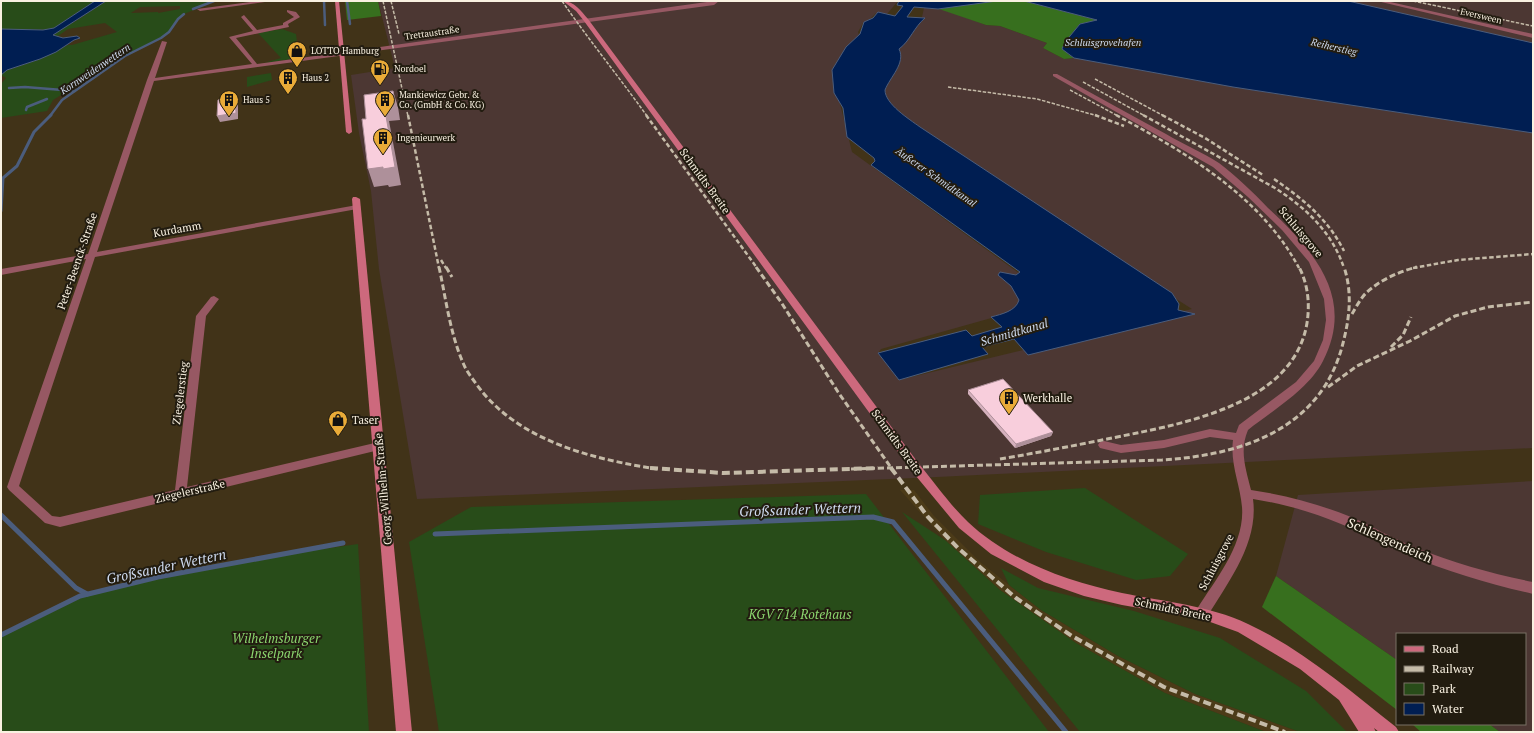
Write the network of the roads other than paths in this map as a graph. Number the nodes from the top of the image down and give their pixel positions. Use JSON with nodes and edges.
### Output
{"nodes":[{"id":1,"x":270,"y":1,"type":"edge"},
{"id":2,"x":337,"y":1,"type":"edge"},
{"id":3,"x":565,"y":1,"type":"edge"},
{"id":4,"x":717,"y":1,"type":"edge"},
{"id":5,"x":1380,"y":1,"type":"edge"},
{"id":6,"x":200,"y":10,"type":"dead end"},
{"id":7,"x":289,"y":11,"type":"dead end"},
{"id":8,"x":244,"y":17,"type":"dead end"},
{"id":9,"x":586,"y":20,"type":"junction"},
{"id":10,"x":256,"y":32,"type":"junction"},
{"id":11,"x":1533,"y":36,"type":"edge"},
{"id":12,"x":164,"y":42,"type":"dead end"},
{"id":13,"x":342,"y":54,"type":"junction"},
{"id":14,"x":256,"y":66,"type":"junction"},
{"id":15,"x":1055,"y":75,"type":"dead end"},
{"id":16,"x":150,"y":80,"type":"junction"},
{"id":17,"x":349,"y":132,"type":"dead end"},
{"id":18,"x":356,"y":203,"type":"joint"},
{"id":19,"x":91,"y":255,"type":"junction"},
{"id":20,"x":1,"y":272,"type":"edge"},
{"id":21,"x":214,"y":299,"type":"dead end"},
{"id":22,"x":1238,"y":437,"type":"junction"},
{"id":23,"x":1104,"y":445,"type":"dead end"},
{"id":24,"x":379,"y":446,"type":"junction"},
{"id":25,"x":12,"y":487,"type":"joint"},
{"id":26,"x":181,"y":493,"type":"junction"},
{"id":27,"x":1248,"y":494,"type":"junction"},
{"id":28,"x":1533,"y":588,"type":"edge"},
{"id":29,"x":1202,"y":613,"type":"junction"},
{"id":30,"x":1340,"y":692,"type":"junction"},
{"id":31,"x":404,"y":732,"type":"edge"},
{"id":32,"x":1368,"y":732,"type":"edge"},
{"id":33,"x":1391,"y":732,"type":"edge"}],
"edges":[{"from":1,"to":6,"type":"street"},
{"from":2,"to":13,"type":"main road"},
{"from":3,"to":9,"type":"main road","name":"Schmidts Breite"},
{"from":4,"to":9,"type":"street","name":"Trettaustraße"},
{"from":5,"to":11,"type":"street","name":"Eversween"},
{"from":7,"to":10,"type":"street"},
{"from":8,"to":10,"type":"street"},
{"from":9,"to":13,"type":"street","name":"Trettaustraße"},
{"from":9,"to":29,"type":"main road","name":"Schmidts Breite"},
{"from":10,"to":14,"type":"street"},
{"from":12,"to":16,"type":"street","name":"Peter-Beenck-Straße"},
{"from":13,"to":14,"type":"street","name":"Trettaustraße"},
{"from":13,"to":17,"type":"main road"},
{"from":14,"to":16,"type":"street","name":"Trettaustraße"},
{"from":15,"to":22,"type":"street","name":"Schluisgrove"},
{"from":16,"to":19,"type":"street","name":"Peter-Beenck-Straße"},
{"from":18,"to":19,"type":"street","name":"Kurdamm"},
{"from":18,"to":24,"type":"main road","name":"Georg-Wilhelm-Straße"},
{"from":19,"to":20,"type":"street","name":"Kurdamm"},
{"from":19,"to":25,"type":"street","name":"Peter-Beenck-Straße"},
{"from":21,"to":26,"type":"street","name":"Ziegelerstieg"},
{"from":22,"to":23,"type":"street"},
{"from":22,"to":27,"type":"street","name":"Schluisgrove"},
{"from":24,"to":26,"type":"street","name":"Ziegelerstraße"},
{"from":24,"to":31,"type":"main road","name":"Georg-Wilhelm-Straße"},
{"from":25,"to":26,"type":"street","name":"Ziegelerstraße"},
{"from":27,"to":28,"type":"street","name":"Schlengendeich"},
{"from":27,"to":29,"type":"street","name":"Schluisgrove"},
{"from":29,"to":30,"type":"main road","name":"Schmidts Breite"},
{"from":30,"to":32,"type":"main road","name":"Schmidts Breite"},
{"from":30,"to":33,"type":"main road","name":"Schmidts Breite"}]}
